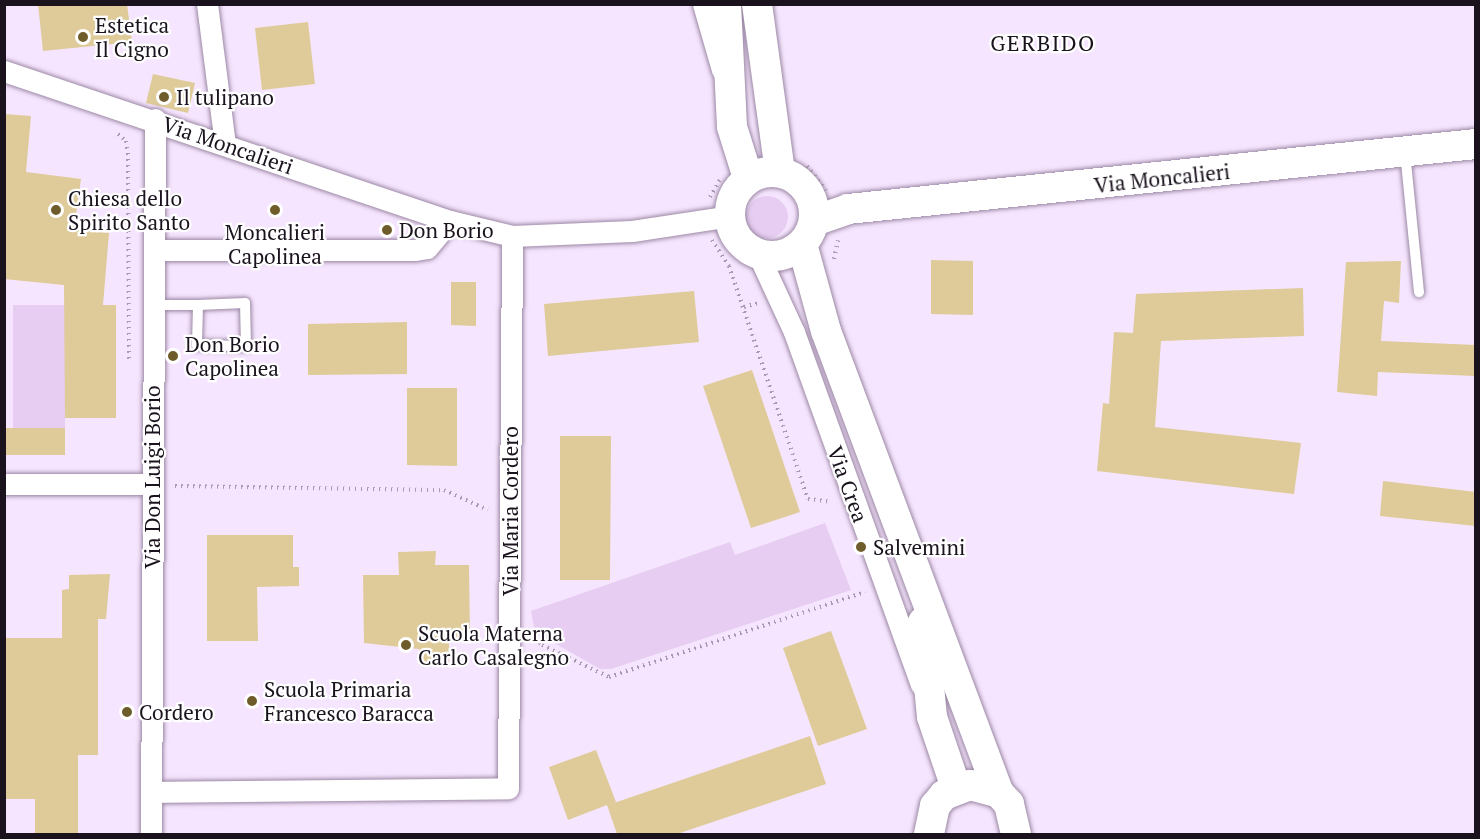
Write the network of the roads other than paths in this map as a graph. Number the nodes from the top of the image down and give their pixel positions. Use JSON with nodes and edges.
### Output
{"nodes":[{"id":1,"x":207,"y":4,"type":"edge"},
{"id":2,"x":703,"y":4,"type":"edge"},
{"id":3,"x":726,"y":4,"type":"edge"},
{"id":4,"x":757,"y":4,"type":"edge"},
{"id":5,"x":4,"y":71,"type":"edge"},
{"id":6,"x":727,"y":86,"type":"junction"},
{"id":7,"x":155,"y":119,"type":"junction"},
{"id":8,"x":225,"y":144,"type":"junction"},
{"id":9,"x":1476,"y":144,"type":"edge"},
{"id":10,"x":1404,"y":152,"type":"junction"},
{"id":11,"x":780,"y":172,"type":"junction"},
{"id":12,"x":748,"y":178,"type":"junction"},
{"id":13,"x":730,"y":216,"type":"junction"},
{"id":14,"x":450,"y":221,"type":"junction"},
{"id":15,"x":793,"y":234,"type":"junction"},
{"id":16,"x":512,"y":236,"type":"junction"},
{"id":17,"x":155,"y":250,"type":"junction"},
{"id":18,"x":1419,"y":292,"type":"dead end"},
{"id":19,"x":153,"y":305,"type":"junction"},
{"id":20,"x":198,"y":305,"type":"junction"},
{"id":21,"x":4,"y":484,"type":"edge"},
{"id":22,"x":152,"y":484,"type":"junction"},
{"id":23,"x":917,"y":584,"type":"junction"},
{"id":24,"x":932,"y":717,"type":"junction"},
{"id":25,"x":956,"y":788,"type":"junction"},
{"id":26,"x":151,"y":792,"type":"junction"},
{"id":27,"x":999,"y":793,"type":"junction"},
{"id":28,"x":151,"y":834,"type":"edge"},
{"id":29,"x":929,"y":834,"type":"edge"},
{"id":30,"x":1016,"y":834,"type":"edge"}],
"edges":[{"from":1,"to":8,"type":"street"},
{"from":2,"to":6,"type":"street"},
{"from":3,"to":6,"type":"street"},
{"from":4,"to":11,"type":"street"},
{"from":5,"to":7,"type":"street","name":"Via Moncalieri"},
{"from":6,"to":12,"type":"street"},
{"from":7,"to":8,"type":"street","name":"Via Moncalieri"},
{"from":7,"to":17,"type":"street","name":"Via Don Luigi Borio"},
{"from":8,"to":14,"type":"street","name":"Via Moncalieri"},
{"from":9,"to":10,"type":"street","name":"Via Moncalieri"},
{"from":10,"to":15,"type":"street","name":"Via Moncalieri"},
{"from":10,"to":18,"type":"lane"},
{"from":11,"to":12,"type":"street"},
{"from":11,"to":15,"type":"street"},
{"from":12,"to":13,"type":"street"},
{"from":13,"to":15,"type":"street"},
{"from":13,"to":16,"type":"street","name":"Via Moncalieri"},
{"from":14,"to":16,"type":"street","name":"Via Moncalieri"},
{"from":14,"to":17,"type":"street"},
{"from":15,"to":23,"type":"street","name":"Via Crea"},
{"from":15,"to":24,"type":"street","name":"Via Crea"},
{"from":16,"to":26,"type":"street","name":"Via Maria Cordero"},
{"from":17,"to":19,"type":"street","name":"Via Don Luigi Borio"},
{"from":19,"to":20,"type":"lane"},
{"from":19,"to":22,"type":"street","name":"Via Don Luigi Borio"},
{"from":20,"to":20,"type":"lane"},
{"from":21,"to":22,"type":"street"},
{"from":22,"to":26,"type":"street","name":"Via Don Luigi Borio"},
{"from":23,"to":24,"type":"street","name":"Via Crea"},
{"from":23,"to":27,"type":"street","name":"Via Crea"},
{"from":24,"to":25,"type":"street","name":"Via Crea"},
{"from":25,"to":27,"type":"street"},
{"from":25,"to":29,"type":"street"},
{"from":26,"to":28,"type":"street","name":"Via Don Luigi Borio"},
{"from":27,"to":30,"type":"street","name":"Via Crea"}]}
